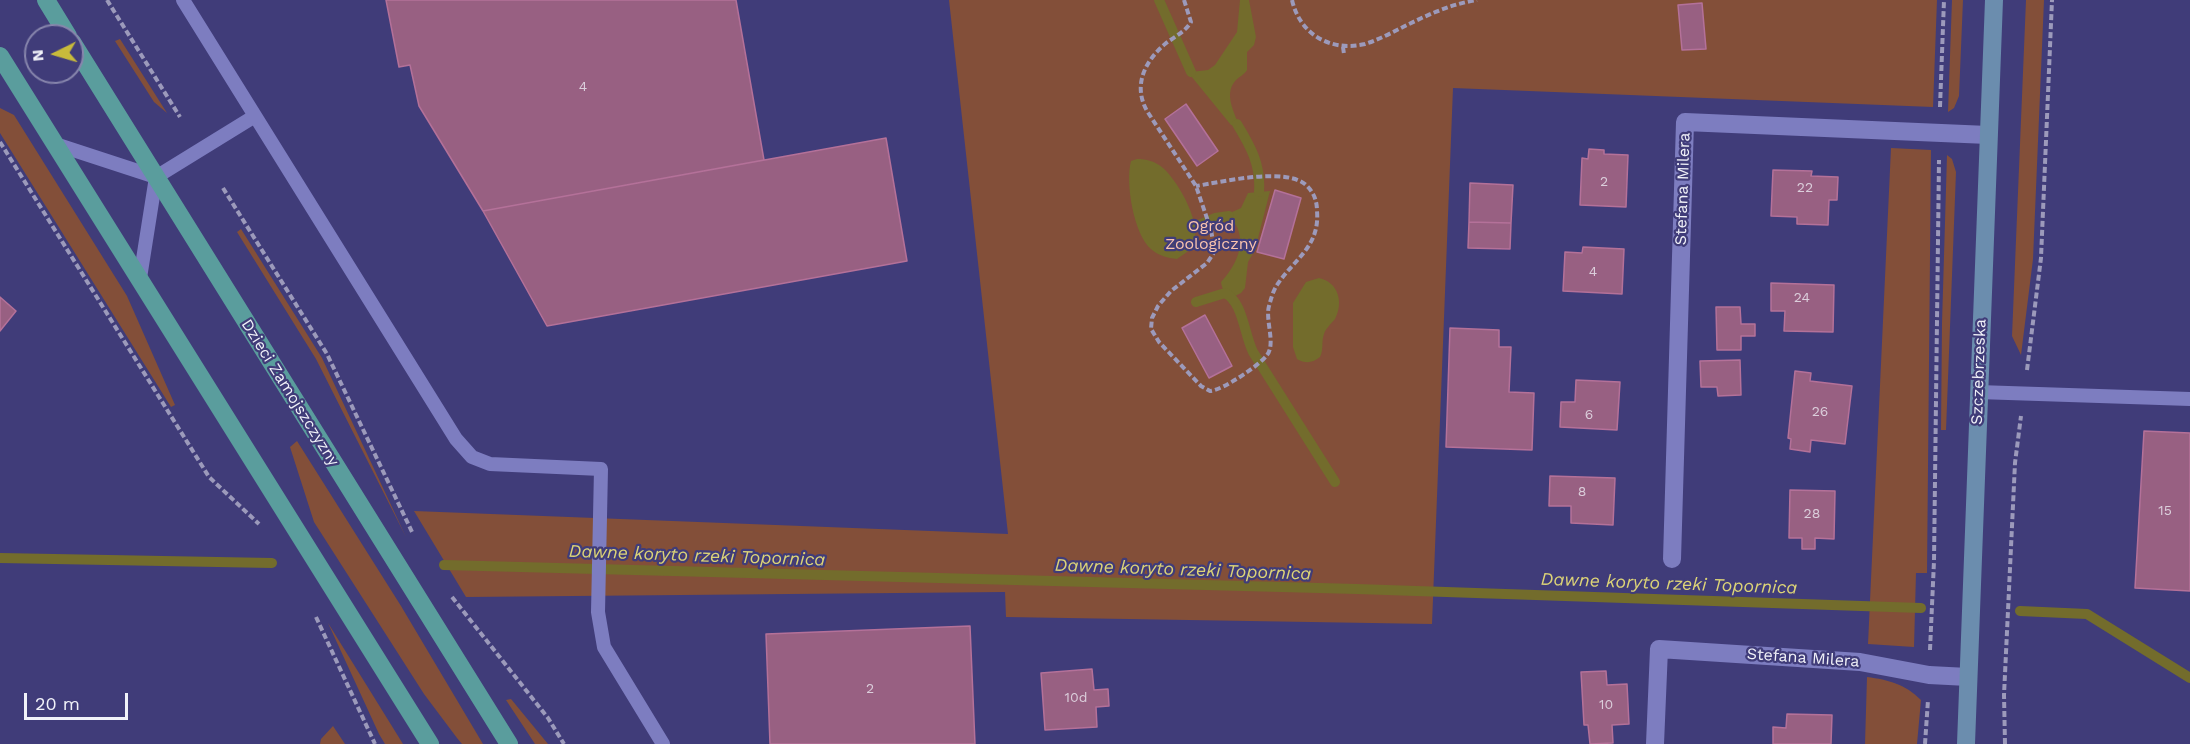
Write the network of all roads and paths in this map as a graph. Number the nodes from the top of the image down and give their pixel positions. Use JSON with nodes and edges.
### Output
{"nodes":[{"id":1,"x":46,"y":0,"type":"edge"},
{"id":2,"x":107,"y":0,"type":"edge"},
{"id":3,"x":183,"y":0,"type":"edge"},
{"id":4,"x":1184,"y":0,"type":"edge"},
{"id":5,"x":1292,"y":0,"type":"edge"},
{"id":6,"x":1476,"y":0,"type":"edge"},
{"id":7,"x":1944,"y":0,"type":"edge"},
{"id":8,"x":1994,"y":0,"type":"edge"},
{"id":9,"x":2052,"y":0,"type":"edge"},
{"id":10,"x":61,"y":24,"type":"edge"},
{"id":11,"x":1343,"y":47,"type":"junction"},
{"id":12,"x":1344,"y":54,"type":"dead end"},
{"id":13,"x":0,"y":56,"type":"edge"},
{"id":14,"x":84,"y":61,"type":"edge"},
{"id":15,"x":255,"y":116,"type":"junction"},
{"id":16,"x":1940,"y":116,"type":"dead end"},
{"id":17,"x":180,"y":117,"type":"dead end"},
{"id":18,"x":1988,"y":135,"type":"junction"},
{"id":19,"x":0,"y":142,"type":"edge"},
{"id":20,"x":55,"y":144,"type":"junction"},
{"id":21,"x":1940,"y":150,"type":"dead end"},
{"id":22,"x":156,"y":177,"type":"junction"},
{"id":23,"x":1196,"y":186,"type":"junction"},
{"id":24,"x":223,"y":188,"type":"dead end"},
{"id":25,"x":140,"y":278,"type":"junction"},
{"id":26,"x":1978,"y":392,"type":"junction"},
{"id":27,"x":2024,"y":393,"type":"junction"},
{"id":28,"x":2190,"y":399,"type":"edge"},
{"id":29,"x":264,"y":528,"type":"dead end"},
{"id":30,"x":416,"y":542,"type":"dead end"},
{"id":31,"x":1672,"y":559,"type":"dead end"},
{"id":32,"x":447,"y":590,"type":"dead end"},
{"id":33,"x":315,"y":615,"type":"dead end"},
{"id":34,"x":1930,"y":657,"type":"dead end"},
{"id":35,"x":1968,"y":677,"type":"junction"},
{"id":36,"x":1928,"y":709,"type":"dead end"},
{"id":37,"x":375,"y":744,"type":"edge"},
{"id":38,"x":430,"y":744,"type":"edge"},
{"id":39,"x":509,"y":744,"type":"edge"},
{"id":40,"x":564,"y":744,"type":"edge"},
{"id":41,"x":663,"y":744,"type":"edge"},
{"id":42,"x":1655,"y":744,"type":"edge"},
{"id":43,"x":1925,"y":744,"type":"edge"},
{"id":44,"x":1966,"y":744,"type":"edge"},
{"id":45,"x":2005,"y":744,"type":"edge"}],
"edges":[{"from":1,"to":10,"type":"main road"},
{"from":2,"to":17,"type":"path"},
{"from":3,"to":15,"type":"lane"},
{"from":4,"to":23,"type":"path"},
{"from":5,"to":11,"type":"path"},
{"from":6,"to":11,"type":"path"},
{"from":7,"to":16,"type":"path"},
{"from":8,"to":18,"type":"street","name":"Szczebrzeska"},
{"from":9,"to":27,"type":"path"},
{"from":11,"to":12,"type":"path"},
{"from":13,"to":20,"type":"main road"},
{"from":14,"to":22,"type":"main road","name":"Dzieci Zamojszczyzny"},
{"from":15,"to":22,"type":"lane"},
{"from":15,"to":41,"type":"lane"},
{"from":18,"to":26,"type":"street","name":"Szczebrzeska"},
{"from":18,"to":31,"type":"street","name":"Stefana Milera"},
{"from":19,"to":29,"type":"path"},
{"from":20,"to":22,"type":"lane"},
{"from":20,"to":25,"type":"main road"},
{"from":21,"to":34,"type":"path"},
{"from":22,"to":25,"type":"lane"},
{"from":22,"to":39,"type":"main road","name":"Dzieci Zamojszczyzny"},
{"from":23,"to":23,"type":"path"},
{"from":24,"to":30,"type":"path"},
{"from":25,"to":38,"type":"main road"},
{"from":26,"to":27,"type":"lane"},
{"from":26,"to":35,"type":"street","name":"Szczebrzeska"},
{"from":27,"to":28,"type":"lane"},
{"from":27,"to":45,"type":"path"},
{"from":32,"to":40,"type":"path"},
{"from":33,"to":37,"type":"path"},
{"from":35,"to":42,"type":"street","name":"Stefana Milera"},
{"from":35,"to":44,"type":"street","name":"Szczebrzeska"},
{"from":36,"to":43,"type":"path"}]}
